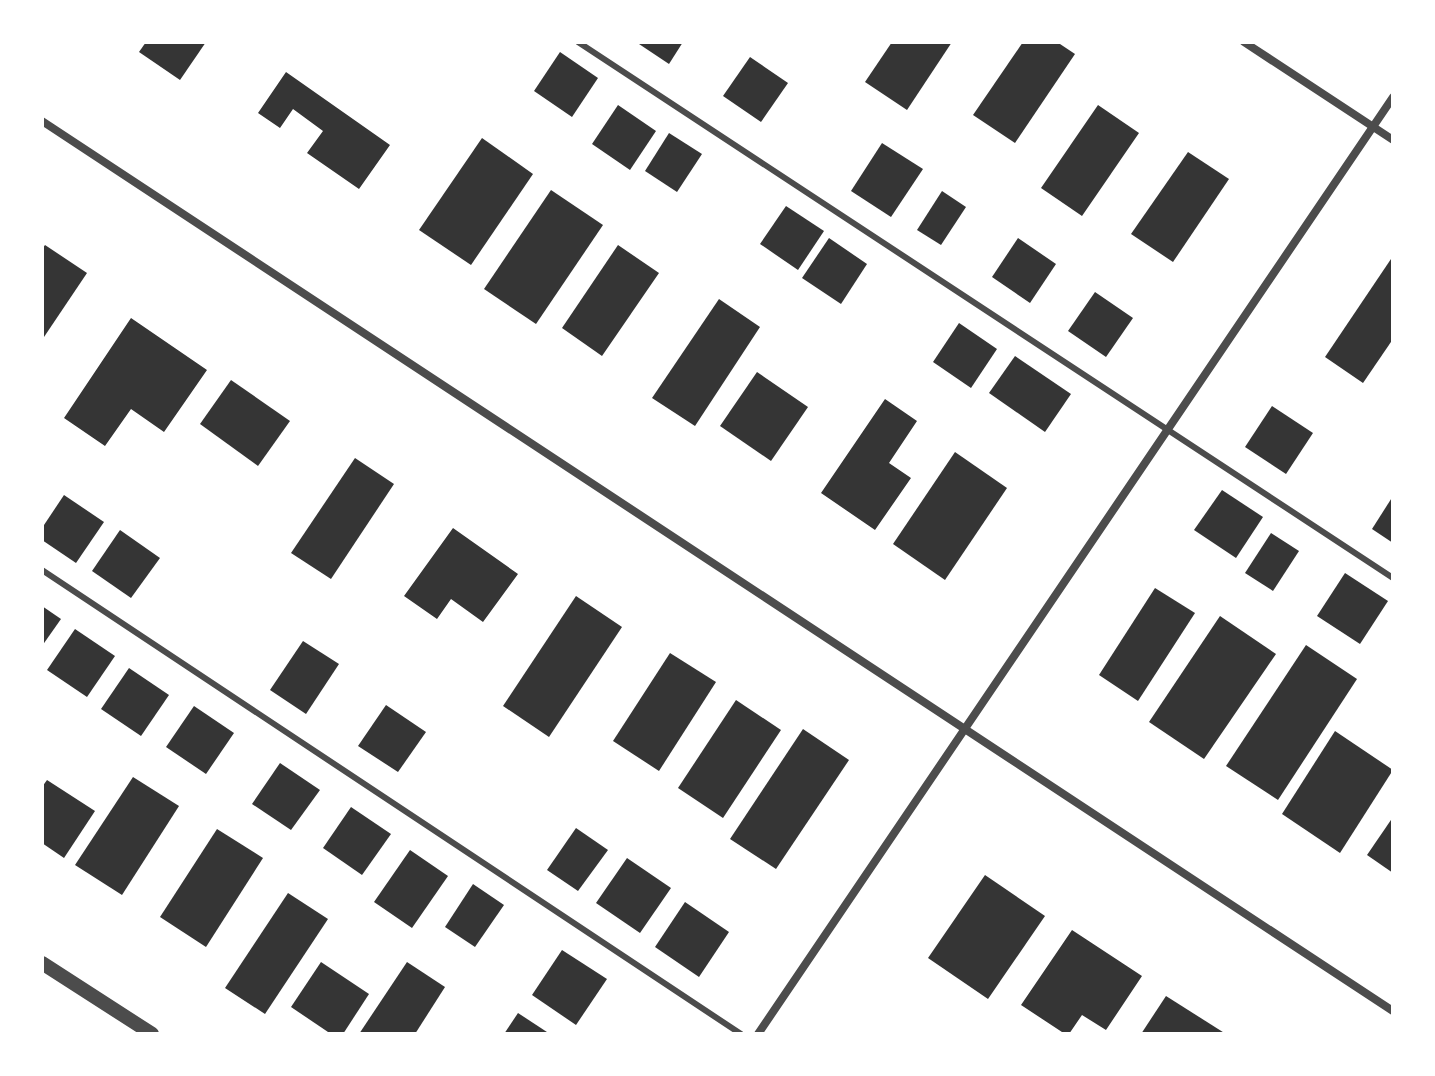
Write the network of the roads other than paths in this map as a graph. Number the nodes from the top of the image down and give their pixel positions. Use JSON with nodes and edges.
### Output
{"nodes":[{"id":1,"x":578,"y":42,"type":"edge"},
{"id":2,"x":1244,"y":42,"type":"edge"},
{"id":3,"x":1393,"y":97,"type":"edge"},
{"id":4,"x":42,"y":121,"type":"edge"},
{"id":5,"x":1373,"y":127,"type":"junction"},
{"id":6,"x":1393,"y":140,"type":"edge"},
{"id":7,"x":1168,"y":430,"type":"junction"},
{"id":8,"x":42,"y":570,"type":"edge"},
{"id":9,"x":1393,"y":578,"type":"edge"},
{"id":10,"x":964,"y":730,"type":"junction"},
{"id":11,"x":42,"y":963,"type":"edge"},
{"id":12,"x":1393,"y":1011,"type":"edge"},
{"id":13,"x":152,"y":1034,"type":"edge"},
{"id":14,"x":741,"y":1034,"type":"edge"},
{"id":15,"x":758,"y":1034,"type":"edge"}],
"edges":[{"from":1,"to":7,"type":"lane"},
{"from":2,"to":5,"type":"street"},
{"from":3,"to":5,"type":"street"},
{"from":4,"to":10,"type":"street"},
{"from":5,"to":6,"type":"street"},
{"from":5,"to":7,"type":"street"},
{"from":7,"to":9,"type":"lane"},
{"from":7,"to":10,"type":"street"},
{"from":8,"to":14,"type":"lane"},
{"from":10,"to":12,"type":"street"},
{"from":10,"to":15,"type":"street"},
{"from":11,"to":13,"type":"street"}]}
